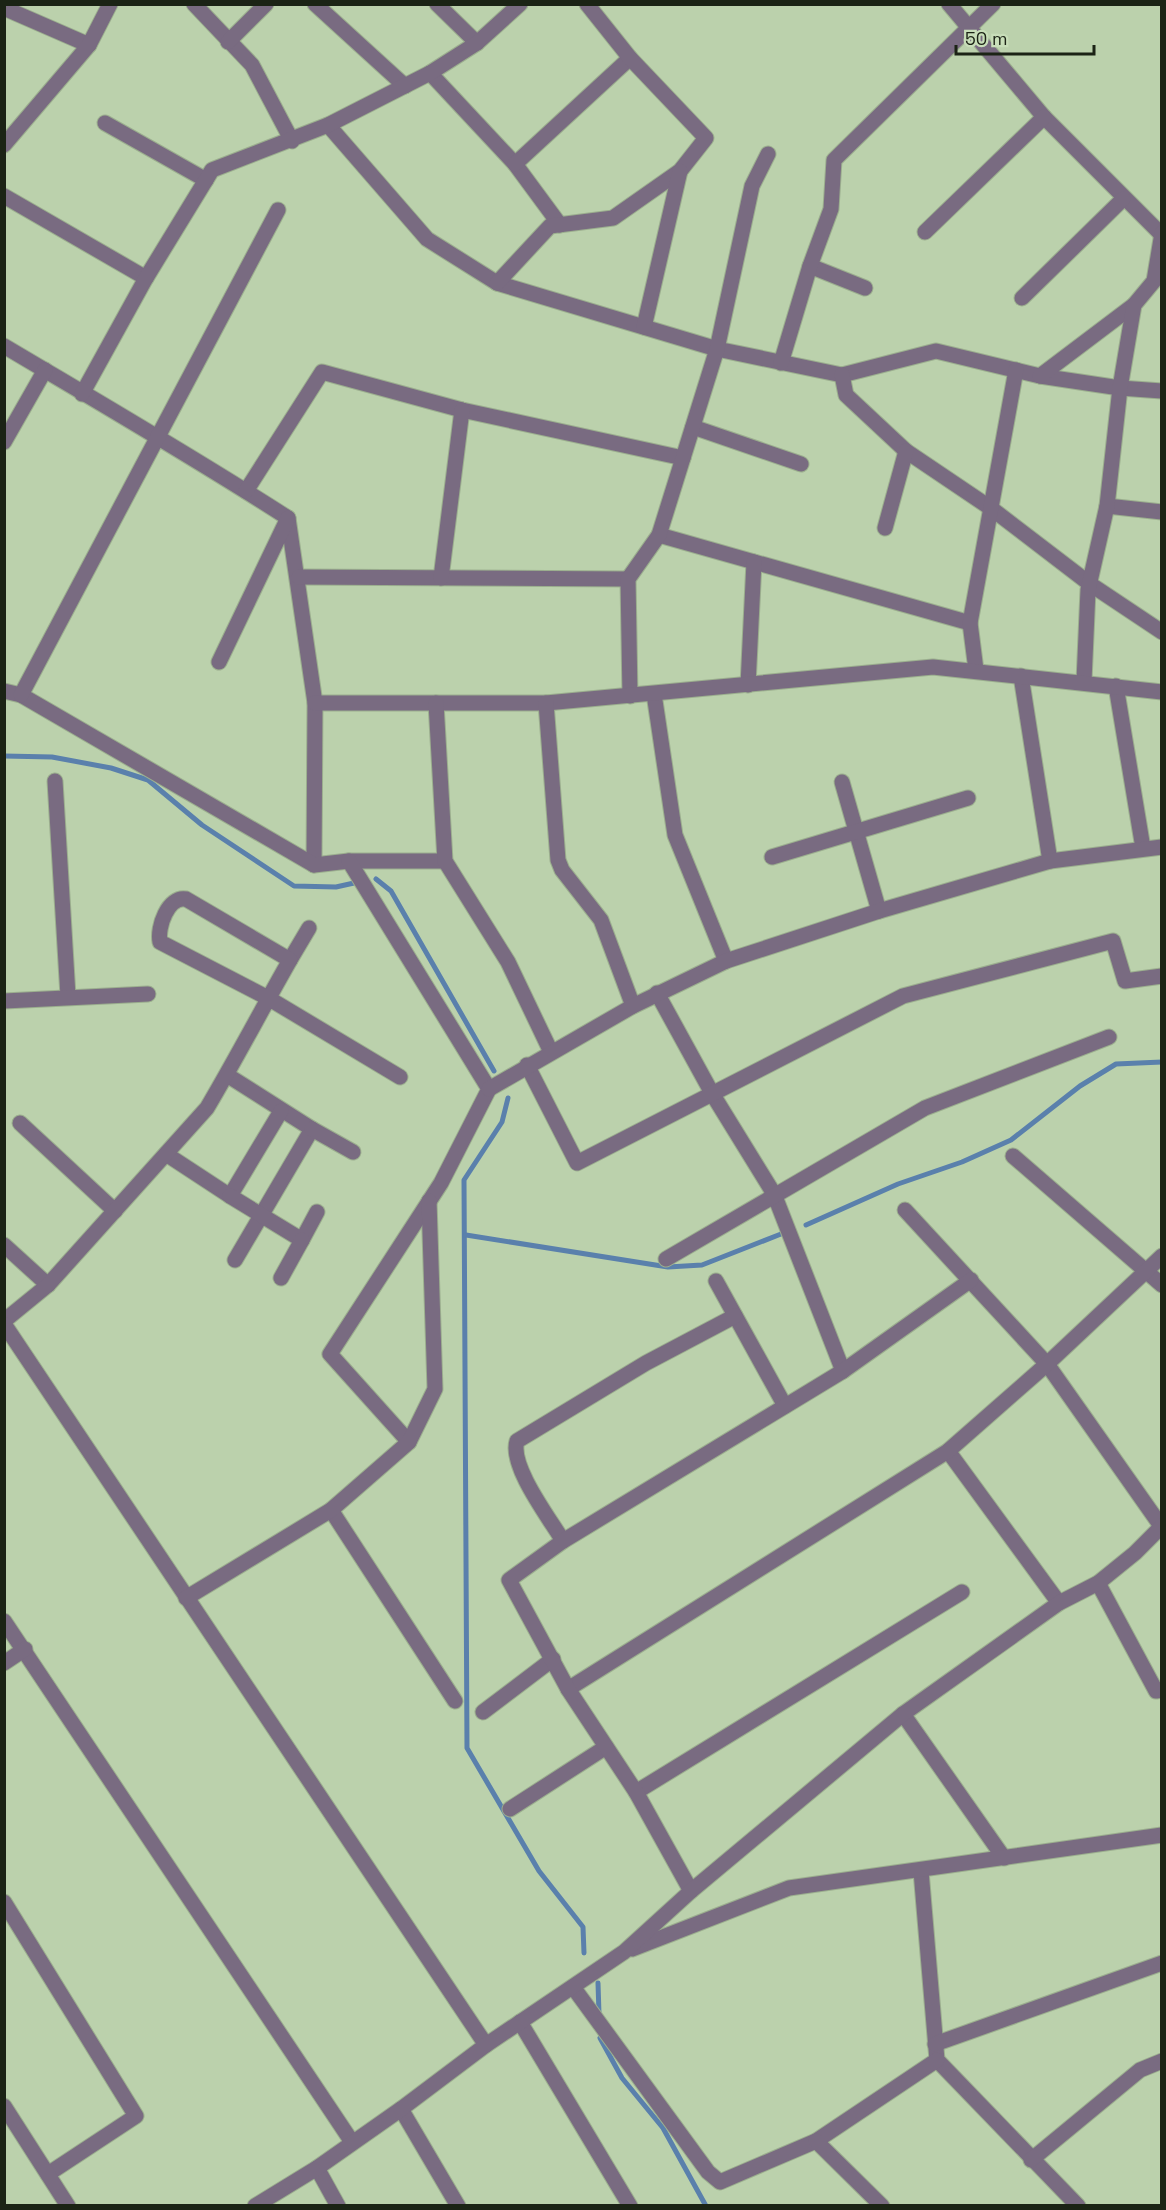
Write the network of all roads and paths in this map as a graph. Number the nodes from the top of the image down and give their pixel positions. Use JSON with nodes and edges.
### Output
{"nodes":[{"id":1,"x":110,"y":4,"type":"edge"},
{"id":2,"x":194,"y":4,"type":"edge"},
{"id":3,"x":266,"y":4,"type":"edge"},
{"id":4,"x":315,"y":4,"type":"edge"},
{"id":5,"x":438,"y":4,"type":"edge"},
{"id":6,"x":520,"y":4,"type":"edge"},
{"id":7,"x":587,"y":4,"type":"edge"},
{"id":8,"x":949,"y":4,"type":"edge"},
{"id":9,"x":993,"y":4,"type":"edge"},
{"id":10,"x":4,"y":8,"type":"edge"},
{"id":11,"x":968,"y":27,"type":"junction"},
{"id":12,"x":228,"y":42,"type":"junction"},
{"id":13,"x":477,"y":43,"type":"junction"},
{"id":14,"x":89,"y":45,"type":"junction"},
{"id":15,"x":630,"y":58,"type":"junction"},
{"id":16,"x":430,"y":73,"type":"junction"},
{"id":17,"x":405,"y":86,"type":"junction"},
{"id":18,"x":1044,"y":117,"type":"junction"},
{"id":19,"x":105,"y":123,"type":"dead end"},
{"id":20,"x":328,"y":125,"type":"junction"},
{"id":21,"x":292,"y":141,"type":"junction"},
{"id":22,"x":4,"y":145,"type":"edge"},
{"id":23,"x":768,"y":154,"type":"dead end"},
{"id":24,"x":515,"y":164,"type":"junction"},
{"id":25,"x":680,"y":171,"type":"junction"},
{"id":26,"x":206,"y":180,"type":"junction"},
{"id":27,"x":4,"y":196,"type":"edge"},
{"id":28,"x":1123,"y":199,"type":"junction"},
{"id":29,"x":278,"y":210,"type":"dead end"},
{"id":30,"x":560,"y":225,"type":"junction"},
{"id":31,"x":925,"y":232,"type":"dead end"},
{"id":32,"x":1161,"y":233,"type":"edge"},
{"id":33,"x":810,"y":266,"type":"junction"},
{"id":34,"x":146,"y":278,"type":"junction"},
{"id":35,"x":497,"y":283,"type":"junction"},
{"id":36,"x":1158,"y":284,"type":"edge"},
{"id":37,"x":865,"y":288,"type":"dead end"},
{"id":38,"x":1022,"y":298,"type":"dead end"},
{"id":39,"x":1134,"y":305,"type":"junction"},
{"id":40,"x":644,"y":327,"type":"junction"},
{"id":41,"x":4,"y":346,"type":"edge"},
{"id":42,"x":717,"y":349,"type":"junction"},
{"id":43,"x":781,"y":363,"type":"junction"},
{"id":44,"x":45,"y":370,"type":"junction"},
{"id":45,"x":1016,"y":370,"type":"junction"},
{"id":46,"x":842,"y":375,"type":"junction"},
{"id":47,"x":1040,"y":376,"type":"junction"},
{"id":48,"x":1120,"y":388,"type":"junction"},
{"id":49,"x":1161,"y":391,"type":"edge"},
{"id":50,"x":82,"y":394,"type":"junction"},
{"id":51,"x":462,"y":410,"type":"junction"},
{"id":52,"x":693,"y":427,"type":"junction"},
{"id":53,"x":158,"y":435,"type":"junction"},
{"id":54,"x":4,"y":442,"type":"edge"},
{"id":55,"x":906,"y":451,"type":"junction"},
{"id":56,"x":683,"y":458,"type":"junction"},
{"id":57,"x":801,"y":464,"type":"dead end"},
{"id":58,"x":246,"y":491,"type":"junction"},
{"id":59,"x":1107,"y":506,"type":"junction"},
{"id":60,"x":992,"y":509,"type":"junction"},
{"id":61,"x":1161,"y":512,"type":"edge"},
{"id":62,"x":288,"y":518,"type":"junction"},
{"id":63,"x":885,"y":528,"type":"dead end"},
{"id":64,"x":659,"y":535,"type":"junction"},
{"id":65,"x":754,"y":562,"type":"junction"},
{"id":66,"x":299,"y":577,"type":"junction"},
{"id":67,"x":441,"y":578,"type":"junction"},
{"id":68,"x":628,"y":579,"type":"junction"},
{"id":69,"x":1090,"y":584,"type":"junction"},
{"id":70,"x":970,"y":623,"type":"junction"},
{"id":71,"x":1161,"y":632,"type":"edge"},
{"id":72,"x":219,"y":662,"type":"dead end"},
{"id":73,"x":976,"y":670,"type":"junction"},
{"id":74,"x":1021,"y":676,"type":"junction"},
{"id":75,"x":1084,"y":681,"type":"junction"},
{"id":76,"x":748,"y":685,"type":"junction"},
{"id":77,"x":1116,"y":686,"type":"junction"},
{"id":78,"x":4,"y":691,"type":"edge"},
{"id":79,"x":1161,"y":692,"type":"edge"},
{"id":80,"x":654,"y":694,"type":"junction"},
{"id":81,"x":21,"y":695,"type":"junction"},
{"id":82,"x":630,"y":696,"type":"junction"},
{"id":83,"x":315,"y":703,"type":"junction"},
{"id":84,"x":436,"y":703,"type":"junction"},
{"id":85,"x":546,"y":703,"type":"junction"},
{"id":86,"x":55,"y":781,"type":"dead end"},
{"id":87,"x":842,"y":782,"type":"dead end"},
{"id":88,"x":968,"y":798,"type":"dead end"},
{"id":89,"x":856,"y":830,"type":"junction"},
{"id":90,"x":1161,"y":847,"type":"edge"},
{"id":91,"x":1143,"y":848,"type":"junction"},
{"id":92,"x":772,"y":857,"type":"dead end"},
{"id":93,"x":349,"y":861,"type":"junction"},
{"id":94,"x":445,"y":861,"type":"junction"},
{"id":95,"x":1050,"y":861,"type":"junction"},
{"id":96,"x":314,"y":865,"type":"junction"},
{"id":97,"x":879,"y":911,"type":"junction"},
{"id":98,"x":309,"y":927,"type":"dead end"},
{"id":99,"x":290,"y":960,"type":"junction"},
{"id":100,"x":726,"y":961,"type":"junction"},
{"id":101,"x":1161,"y":976,"type":"edge"},
{"id":102,"x":657,"y":993,"type":"junction"},
{"id":103,"x":148,"y":994,"type":"dead end"},
{"id":104,"x":68,"y":996,"type":"junction"},
{"id":105,"x":268,"y":998,"type":"junction"},
{"id":106,"x":4,"y":1000,"type":"edge"},
{"id":107,"x":633,"y":1006,"type":"junction"},
{"id":108,"x":1109,"y":1037,"type":"dead end"},
{"id":109,"x":551,"y":1052,"type":"junction"},
{"id":110,"x":526,"y":1065,"type":"junction"},
{"id":111,"x":226,"y":1075,"type":"junction"},
{"id":112,"x":400,"y":1077,"type":"dead end"},
{"id":113,"x":489,"y":1089,"type":"junction"},
{"id":114,"x":712,"y":1095,"type":"junction"},
{"id":115,"x":282,"y":1111,"type":"junction"},
{"id":116,"x":20,"y":1123,"type":"dead end"},
{"id":117,"x":312,"y":1129,"type":"junction"},
{"id":118,"x":352,"y":1152,"type":"dead end"},
{"id":119,"x":166,"y":1154,"type":"junction"},
{"id":120,"x":1013,"y":1156,"type":"dead end"},
{"id":121,"x":774,"y":1194,"type":"junction"},
{"id":122,"x":230,"y":1196,"type":"junction"},
{"id":123,"x":429,"y":1202,"type":"junction"},
{"id":124,"x":905,"y":1210,"type":"dead end"},
{"id":125,"x":115,"y":1211,"type":"junction"},
{"id":126,"x":317,"y":1212,"type":"dead end"},
{"id":127,"x":261,"y":1216,"type":"junction"},
{"id":128,"x":302,"y":1240,"type":"junction"},
{"id":129,"x":4,"y":1245,"type":"edge"},
{"id":130,"x":1161,"y":1256,"type":"edge"},
{"id":131,"x":666,"y":1259,"type":"dead end"},
{"id":132,"x":235,"y":1260,"type":"dead end"},
{"id":133,"x":1148,"y":1271,"type":"junction"},
{"id":134,"x":281,"y":1278,"type":"dead end"},
{"id":135,"x":971,"y":1280,"type":"junction"},
{"id":136,"x":716,"y":1281,"type":"dead end"},
{"id":137,"x":48,"y":1285,"type":"junction"},
{"id":138,"x":1161,"y":1285,"type":"edge"},
{"id":139,"x":735,"y":1316,"type":"junction"},
{"id":140,"x":4,"y":1323,"type":"edge"},
{"id":141,"x":1047,"y":1364,"type":"junction"},
{"id":142,"x":843,"y":1371,"type":"junction"},
{"id":143,"x":785,"y":1406,"type":"junction"},
{"id":144,"x":409,"y":1442,"type":"junction"},
{"id":145,"x":948,"y":1451,"type":"junction"},
{"id":146,"x":332,"y":1510,"type":"junction"},
{"id":147,"x":1161,"y":1526,"type":"edge"},
{"id":148,"x":563,"y":1541,"type":"junction"},
{"id":149,"x":1098,"y":1583,"type":"junction"},
{"id":150,"x":962,"y":1592,"type":"dead end"},
{"id":151,"x":186,"y":1598,"type":"junction"},
{"id":152,"x":1059,"y":1603,"type":"junction"},
{"id":153,"x":4,"y":1621,"type":"edge"},
{"id":154,"x":25,"y":1649,"type":"junction"},
{"id":155,"x":553,"y":1659,"type":"junction"},
{"id":156,"x":4,"y":1663,"type":"edge"},
{"id":157,"x":568,"y":1689,"type":"junction"},
{"id":158,"x":1161,"y":1690,"type":"edge"},
{"id":159,"x":455,"y":1701,"type":"dead end"},
{"id":160,"x":483,"y":1712,"type":"dead end"},
{"id":161,"x":903,"y":1714,"type":"junction"},
{"id":162,"x":606,"y":1746,"type":"junction"},
{"id":163,"x":636,"y":1792,"type":"junction"},
{"id":164,"x":510,"y":1809,"type":"dead end"},
{"id":165,"x":1161,"y":1835,"type":"edge"},
{"id":166,"x":1004,"y":1858,"type":"junction"},
{"id":167,"x":921,"y":1871,"type":"junction"},
{"id":168,"x":691,"y":1891,"type":"junction"},
{"id":169,"x":4,"y":1902,"type":"edge"},
{"id":170,"x":624,"y":1952,"type":"junction"},
{"id":171,"x":1161,"y":1963,"type":"edge"},
{"id":172,"x":573,"y":1987,"type":"junction"},
{"id":173,"x":520,"y":2022,"type":"junction"},
{"id":174,"x":935,"y":2044,"type":"junction"},
{"id":175,"x":486,"y":2045,"type":"junction"},
{"id":176,"x":937,"y":2060,"type":"junction"},
{"id":177,"x":1161,"y":2061,"type":"edge"},
{"id":178,"x":4,"y":2106,"type":"edge"},
{"id":179,"x":401,"y":2109,"type":"junction"},
{"id":180,"x":816,"y":2141,"type":"junction"},
{"id":181,"x":352,"y":2142,"type":"junction"},
{"id":182,"x":1031,"y":2160,"type":"junction"},
{"id":183,"x":317,"y":2168,"type":"junction"},
{"id":184,"x":48,"y":2174,"type":"junction"},
{"id":185,"x":68,"y":2205,"type":"edge"},
{"id":186,"x":255,"y":2205,"type":"edge"},
{"id":187,"x":338,"y":2205,"type":"edge"},
{"id":188,"x":458,"y":2205,"type":"edge"},
{"id":189,"x":630,"y":2205,"type":"edge"},
{"id":190,"x":882,"y":2205,"type":"edge"},
{"id":191,"x":1078,"y":2205,"type":"edge"}],
"edges":[{"from":1,"to":14,"type":"street"},
{"from":2,"to":12,"type":"street"},
{"from":3,"to":12,"type":"street"},
{"from":4,"to":17,"type":"street"},
{"from":5,"to":13,"type":"street"},
{"from":6,"to":13,"type":"street"},
{"from":7,"to":15,"type":"street"},
{"from":8,"to":11,"type":"street"},
{"from":9,"to":11,"type":"street"},
{"from":10,"to":14,"type":"street"},
{"from":11,"to":18,"type":"street"},
{"from":11,"to":33,"type":"street"},
{"from":12,"to":21,"type":"street"},
{"from":13,"to":16,"type":"street"},
{"from":14,"to":22,"type":"street"},
{"from":15,"to":24,"type":"street"},
{"from":15,"to":25,"type":"street"},
{"from":16,"to":17,"type":"street"},
{"from":16,"to":24,"type":"street"},
{"from":17,"to":20,"type":"street"},
{"from":18,"to":28,"type":"street"},
{"from":18,"to":31,"type":"street"},
{"from":19,"to":26,"type":"street"},
{"from":20,"to":21,"type":"street"},
{"from":20,"to":35,"type":"street"},
{"from":21,"to":26,"type":"street"},
{"from":23,"to":42,"type":"street"},
{"from":24,"to":30,"type":"street"},
{"from":25,"to":30,"type":"street"},
{"from":25,"to":40,"type":"street"},
{"from":26,"to":34,"type":"street"},
{"from":27,"to":34,"type":"street"},
{"from":28,"to":32,"type":"street"},
{"from":28,"to":38,"type":"street"},
{"from":29,"to":53,"type":"street"},
{"from":30,"to":35,"type":"street"},
{"from":32,"to":36,"type":"street"},
{"from":33,"to":37,"type":"street"},
{"from":33,"to":43,"type":"street"},
{"from":34,"to":50,"type":"street"},
{"from":35,"to":40,"type":"street"},
{"from":36,"to":39,"type":"street"},
{"from":39,"to":47,"type":"street"},
{"from":39,"to":48,"type":"street"},
{"from":40,"to":42,"type":"street"},
{"from":41,"to":44,"type":"street"},
{"from":42,"to":43,"type":"street"},
{"from":42,"to":52,"type":"street"},
{"from":43,"to":46,"type":"street"},
{"from":44,"to":50,"type":"street"},
{"from":44,"to":54,"type":"street"},
{"from":45,"to":46,"type":"street"},
{"from":45,"to":47,"type":"street"},
{"from":45,"to":60,"type":"street"},
{"from":46,"to":55,"type":"street"},
{"from":47,"to":48,"type":"street"},
{"from":48,"to":49,"type":"street"},
{"from":48,"to":59,"type":"street"},
{"from":50,"to":53,"type":"street"},
{"from":51,"to":56,"type":"street"},
{"from":51,"to":58,"type":"street"},
{"from":51,"to":67,"type":"street"},
{"from":52,"to":56,"type":"street"},
{"from":52,"to":57,"type":"street"},
{"from":53,"to":58,"type":"street"},
{"from":53,"to":81,"type":"street"},
{"from":55,"to":60,"type":"street"},
{"from":55,"to":63,"type":"street"},
{"from":56,"to":64,"type":"street"},
{"from":58,"to":62,"type":"street"},
{"from":59,"to":61,"type":"street"},
{"from":59,"to":69,"type":"street"},
{"from":60,"to":69,"type":"street"},
{"from":60,"to":70,"type":"street"},
{"from":62,"to":66,"type":"street"},
{"from":62,"to":72,"type":"street"},
{"from":64,"to":65,"type":"street"},
{"from":64,"to":68,"type":"street"},
{"from":65,"to":70,"type":"street"},
{"from":65,"to":76,"type":"street"},
{"from":66,"to":67,"type":"street"},
{"from":66,"to":83,"type":"street"},
{"from":67,"to":68,"type":"street"},
{"from":68,"to":82,"type":"street"},
{"from":69,"to":71,"type":"street"},
{"from":69,"to":75,"type":"street"},
{"from":70,"to":73,"type":"street"},
{"from":73,"to":74,"type":"street"},
{"from":73,"to":76,"type":"street"},
{"from":74,"to":75,"type":"street"},
{"from":74,"to":95,"type":"street"},
{"from":75,"to":77,"type":"street"},
{"from":76,"to":80,"type":"street"},
{"from":77,"to":79,"type":"street"},
{"from":77,"to":91,"type":"street"},
{"from":78,"to":81,"type":"street"},
{"from":80,"to":82,"type":"street"},
{"from":80,"to":100,"type":"street"},
{"from":81,"to":96,"type":"street"},
{"from":82,"to":85,"type":"street"},
{"from":83,"to":84,"type":"street"},
{"from":83,"to":96,"type":"street"},
{"from":84,"to":85,"type":"street"},
{"from":84,"to":94,"type":"street"},
{"from":85,"to":107,"type":"street"},
{"from":86,"to":104,"type":"street"},
{"from":87,"to":89,"type":"street"},
{"from":88,"to":89,"type":"street"},
{"from":89,"to":92,"type":"street"},
{"from":89,"to":97,"type":"street"},
{"from":90,"to":91,"type":"street"},
{"from":91,"to":95,"type":"street"},
{"from":93,"to":94,"type":"street"},
{"from":93,"to":96,"type":"street"},
{"from":93,"to":113,"type":"street"},
{"from":94,"to":109,"type":"street"},
{"from":95,"to":97,"type":"street"},
{"from":97,"to":100,"type":"street"},
{"from":98,"to":99,"type":"street"},
{"from":99,"to":105,"type":"street"},
{"from":99,"to":105,"type":"street"},
{"from":100,"to":102,"type":"street"},
{"from":101,"to":114,"type":"street"},
{"from":102,"to":107,"type":"street"},
{"from":102,"to":114,"type":"street"},
{"from":103,"to":104,"type":"street"},
{"from":104,"to":106,"type":"street"},
{"from":105,"to":111,"type":"street"},
{"from":105,"to":112,"type":"street"},
{"from":107,"to":109,"type":"street"},
{"from":108,"to":121,"type":"street"},
{"from":109,"to":110,"type":"street"},
{"from":110,"to":113,"type":"street"},
{"from":110,"to":114,"type":"street"},
{"from":111,"to":115,"type":"street"},
{"from":111,"to":119,"type":"street"},
{"from":113,"to":123,"type":"street"},
{"from":114,"to":121,"type":"street"},
{"from":115,"to":117,"type":"street"},
{"from":115,"to":122,"type":"street"},
{"from":116,"to":125,"type":"street"},
{"from":117,"to":118,"type":"street"},
{"from":117,"to":127,"type":"street"},
{"from":119,"to":122,"type":"street"},
{"from":119,"to":125,"type":"street"},
{"from":120,"to":133,"type":"street"},
{"from":121,"to":131,"type":"street"},
{"from":121,"to":142,"type":"street"},
{"from":122,"to":127,"type":"street"},
{"from":123,"to":144,"type":"street"},
{"from":123,"to":144,"type":"street"},
{"from":124,"to":135,"type":"street"},
{"from":125,"to":137,"type":"street"},
{"from":126,"to":128,"type":"street"},
{"from":127,"to":128,"type":"street"},
{"from":127,"to":132,"type":"street"},
{"from":128,"to":134,"type":"street"},
{"from":129,"to":137,"type":"street"},
{"from":130,"to":133,"type":"street"},
{"from":133,"to":138,"type":"street"},
{"from":133,"to":141,"type":"street"},
{"from":135,"to":141,"type":"street"},
{"from":135,"to":142,"type":"street"},
{"from":136,"to":139,"type":"street"},
{"from":137,"to":140,"type":"street"},
{"from":139,"to":143,"type":"street"},
{"from":139,"to":148,"type":"street"},
{"from":140,"to":151,"type":"street"},
{"from":141,"to":145,"type":"street"},
{"from":141,"to":147,"type":"street"},
{"from":142,"to":143,"type":"street"},
{"from":143,"to":148,"type":"street"},
{"from":144,"to":146,"type":"street"},
{"from":145,"to":152,"type":"street"},
{"from":145,"to":157,"type":"street"},
{"from":146,"to":151,"type":"street"},
{"from":146,"to":159,"type":"street"},
{"from":147,"to":149,"type":"street"},
{"from":148,"to":155,"type":"street"},
{"from":149,"to":152,"type":"street"},
{"from":149,"to":158,"type":"street"},
{"from":150,"to":163,"type":"street"},
{"from":151,"to":175,"type":"street"},
{"from":152,"to":161,"type":"street"},
{"from":153,"to":154,"type":"street"},
{"from":154,"to":156,"type":"street"},
{"from":154,"to":181,"type":"street"},
{"from":155,"to":157,"type":"street"},
{"from":155,"to":160,"type":"street"},
{"from":157,"to":162,"type":"street"},
{"from":161,"to":166,"type":"street"},
{"from":161,"to":168,"type":"street"},
{"from":162,"to":163,"type":"street"},
{"from":162,"to":164,"type":"street"},
{"from":163,"to":168,"type":"street"},
{"from":165,"to":166,"type":"street"},
{"from":166,"to":167,"type":"street"},
{"from":167,"to":170,"type":"street"},
{"from":167,"to":174,"type":"street"},
{"from":168,"to":170,"type":"street"},
{"from":169,"to":184,"type":"street"},
{"from":170,"to":172,"type":"street"},
{"from":171,"to":174,"type":"street"},
{"from":172,"to":173,"type":"street"},
{"from":172,"to":180,"type":"street"},
{"from":173,"to":175,"type":"street"},
{"from":173,"to":189,"type":"street"},
{"from":174,"to":176,"type":"street"},
{"from":175,"to":179,"type":"street"},
{"from":176,"to":180,"type":"street"},
{"from":176,"to":182,"type":"street"},
{"from":177,"to":182,"type":"street"},
{"from":178,"to":184,"type":"street"},
{"from":179,"to":181,"type":"street"},
{"from":179,"to":188,"type":"street"},
{"from":180,"to":190,"type":"street"},
{"from":181,"to":183,"type":"street"},
{"from":182,"to":191,"type":"street"},
{"from":183,"to":186,"type":"street"},
{"from":183,"to":187,"type":"street"},
{"from":184,"to":185,"type":"street"}]}
